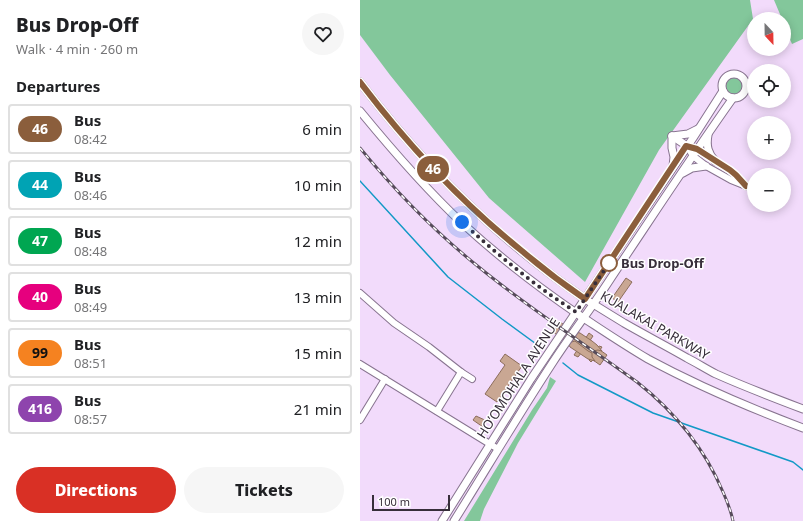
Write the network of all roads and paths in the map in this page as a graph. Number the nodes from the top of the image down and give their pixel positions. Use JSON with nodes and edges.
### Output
{"nodes":[{"id":1,"x":360,"y":82,"type":"edge"},
{"id":2,"x":723,"y":91,"type":"junction"},
{"id":3,"x":733,"y":98,"type":"junction"},
{"id":4,"x":360,"y":111,"type":"edge"},
{"id":5,"x":699,"y":128,"type":"junction"},
{"id":6,"x":708,"y":133,"type":"junction"},
{"id":7,"x":672,"y":136,"type":"junction"},
{"id":8,"x":686,"y":146,"type":"junction"},
{"id":9,"x":697,"y":149,"type":"junction"},
{"id":10,"x":693,"y":156,"type":"junction"},
{"id":11,"x":715,"y":161,"type":"junction"},
{"id":12,"x":706,"y":166,"type":"junction"},
{"id":13,"x":673,"y":167,"type":"junction"},
{"id":14,"x":680,"y":176,"type":"junction"},
{"id":15,"x":360,"y":293,"type":"edge"},
{"id":16,"x":585,"y":299,"type":"junction"},
{"id":17,"x":593,"y":304,"type":"junction"},
{"id":18,"x":576,"y":312,"type":"junction"},
{"id":19,"x":583,"y":318,"type":"junction"},
{"id":20,"x":360,"y":364,"type":"edge"},
{"id":21,"x":461,"y":372,"type":"junction"},
{"id":22,"x":472,"y":378,"type":"dead end"},
{"id":23,"x":385,"y":379,"type":"junction"},
{"id":24,"x":803,"y":409,"type":"edge"},
{"id":25,"x":437,"y":411,"type":"junction"},
{"id":26,"x":360,"y":420,"type":"edge"},
{"id":27,"x":803,"y":428,"type":"edge"},
{"id":28,"x":490,"y":444,"type":"junction"},
{"id":29,"x":498,"y":449,"type":"junction"},
{"id":30,"x":442,"y":521,"type":"edge"},
{"id":31,"x":454,"y":521,"type":"edge"}],
"edges":[{"from":1,"to":16,"type":"main road","name":"KUALAKAI PARKWAY"},
{"from":2,"to":3,"type":"main road"},
{"from":2,"to":3,"type":"main road","name":"HO’OMOHALA AVENUE"},
{"from":2,"to":5,"type":"main road","name":"HO’OMOHALA AVENUE"},
{"from":3,"to":6,"type":"main road","name":"HO’OMOHALA AVENUE"},
{"from":4,"to":18,"type":"main road"},
{"from":5,"to":7,"type":"main road"},
{"from":5,"to":8,"type":"main road","name":"HO’OMOHALA AVENUE"},
{"from":6,"to":9,"type":"main road","name":"HO’OMOHALA AVENUE"},
{"from":6,"to":11,"type":"main road"},
{"from":7,"to":8,"type":"main road"},
{"from":7,"to":13,"type":"main road"},
{"from":8,"to":9,"type":"street"},
{"from":8,"to":10,"type":"street"},
{"from":8,"to":13,"type":"main road","name":"HO’OMOHALA AVENUE"},
{"from":9,"to":10,"type":"main road","name":"HO’OMOHALA AVENUE"},
{"from":9,"to":11,"type":"street"},
{"from":10,"to":12,"type":"street"},
{"from":10,"to":14,"type":"main road","name":"HO’OMOHALA AVENUE"},
{"from":11,"to":12,"type":"street"},
{"from":12,"to":14,"type":"main road"},
{"from":13,"to":16,"type":"main road","name":"HO’OMOHALA AVENUE"},
{"from":14,"to":17,"type":"main road","name":"HO’OMOHALA AVENUE"},
{"from":15,"to":21,"type":"street"},
{"from":16,"to":17,"type":"main road","name":"KUALAKAI PARKWAY"},
{"from":16,"to":18,"type":"main road","name":"HO’OMOHALA AVENUE"},
{"from":17,"to":19,"type":"main road","name":"HO’OMOHALA AVENUE"},
{"from":17,"to":24,"type":"main road","name":"KUALAKAI PARKWAY"},
{"from":18,"to":19,"type":"main road"},
{"from":18,"to":28,"type":"main road","name":"HO’OMOHALA AVENUE"},
{"from":19,"to":27,"type":"main road"},
{"from":19,"to":29,"type":"main road","name":"HO’OMOHALA AVENUE"},
{"from":20,"to":23,"type":"street"},
{"from":21,"to":22,"type":"street"},
{"from":21,"to":25,"type":"street"},
{"from":23,"to":25,"type":"street"},
{"from":23,"to":26,"type":"street"},
{"from":25,"to":28,"type":"street"},
{"from":28,"to":29,"type":"street"},
{"from":28,"to":30,"type":"main road","name":"HO’OMOHALA AVENUE"},
{"from":29,"to":31,"type":"main road","name":"HO’OMOHALA AVENUE"}]}
